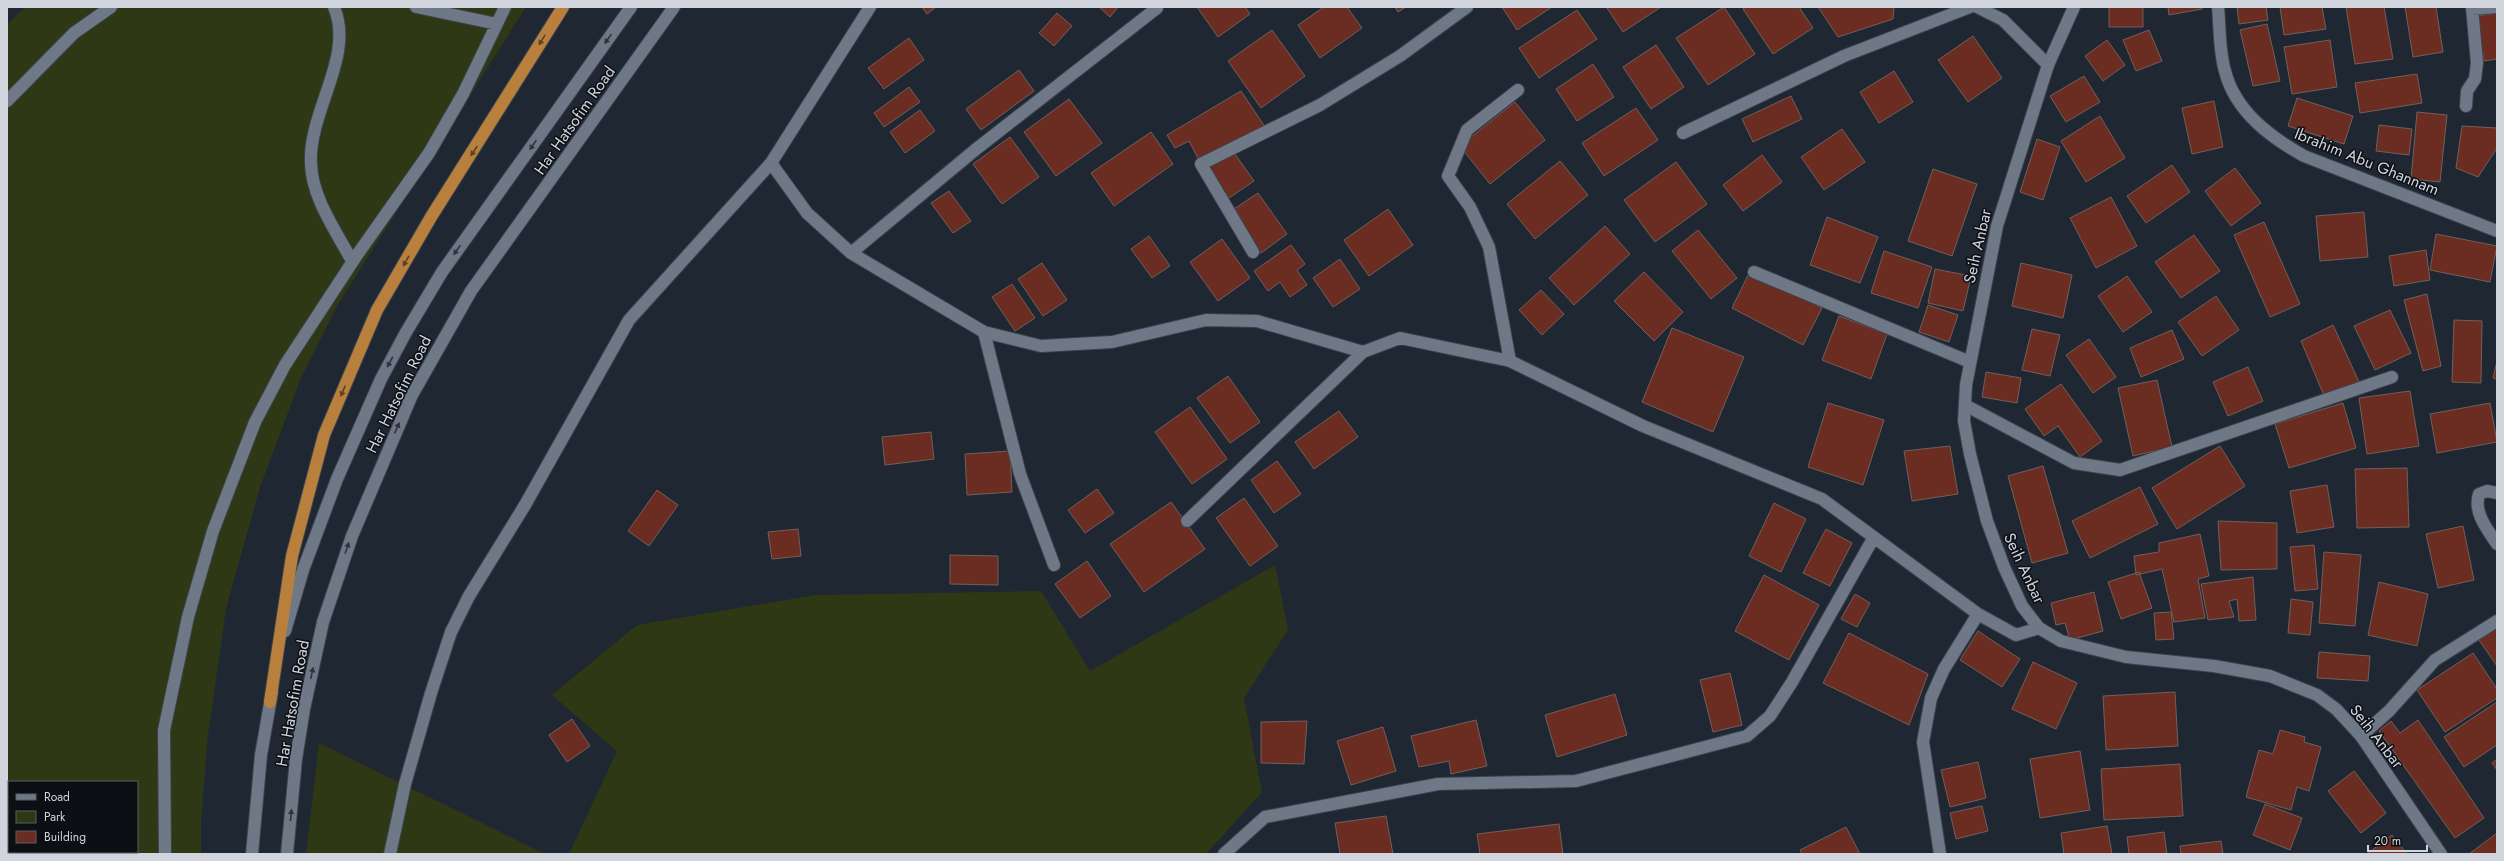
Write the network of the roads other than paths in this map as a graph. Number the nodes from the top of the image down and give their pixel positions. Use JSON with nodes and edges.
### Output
{"nodes":[{"id":1,"x":111,"y":7,"type":"edge"},
{"id":2,"x":334,"y":7,"type":"edge"},
{"id":3,"x":416,"y":7,"type":"edge"},
{"id":4,"x":505,"y":7,"type":"edge"},
{"id":5,"x":563,"y":7,"type":"edge"},
{"id":6,"x":631,"y":7,"type":"edge"},
{"id":7,"x":674,"y":7,"type":"edge"},
{"id":8,"x":870,"y":7,"type":"edge"},
{"id":9,"x":1467,"y":7,"type":"edge"},
{"id":10,"x":1970,"y":7,"type":"edge"},
{"id":11,"x":1977,"y":7,"type":"edge"},
{"id":12,"x":2074,"y":7,"type":"edge"},
{"id":13,"x":2218,"y":7,"type":"edge"},
{"id":14,"x":2497,"y":7,"type":"edge"},
{"id":15,"x":1157,"y":8,"type":"dead end"},
{"id":16,"x":2472,"y":8,"type":"edge"},
{"id":17,"x":497,"y":24,"type":"junction"},
{"id":18,"x":2048,"y":65,"type":"junction"},
{"id":19,"x":1518,"y":90,"type":"dead end"},
{"id":20,"x":7,"y":101,"type":"edge"},
{"id":21,"x":2466,"y":106,"type":"dead end"},
{"id":22,"x":1683,"y":133,"type":"dead end"},
{"id":23,"x":771,"y":163,"type":"junction"},
{"id":24,"x":2497,"y":230,"type":"edge"},
{"id":25,"x":1253,"y":252,"type":"dead end"},
{"id":26,"x":851,"y":254,"type":"junction"},
{"id":27,"x":352,"y":261,"type":"junction"},
{"id":28,"x":1754,"y":272,"type":"dead end"},
{"id":29,"x":984,"y":332,"type":"junction"},
{"id":30,"x":1363,"y":352,"type":"junction"},
{"id":31,"x":1510,"y":361,"type":"junction"},
{"id":32,"x":1970,"y":362,"type":"junction"},
{"id":33,"x":2392,"y":377,"type":"dead end"},
{"id":34,"x":1965,"y":404,"type":"junction"},
{"id":35,"x":2497,"y":493,"type":"edge"},
{"id":36,"x":1187,"y":521,"type":"dead end"},
{"id":37,"x":1874,"y":537,"type":"junction"},
{"id":38,"x":2497,"y":544,"type":"edge"},
{"id":39,"x":1054,"y":565,"type":"dead end"},
{"id":40,"x":1978,"y":614,"type":"junction"},
{"id":41,"x":2497,"y":621,"type":"edge"},
{"id":42,"x":2039,"y":628,"type":"junction"},
{"id":43,"x":270,"y":702,"type":"junction"},
{"id":44,"x":2361,"y":736,"type":"junction"},
{"id":45,"x":165,"y":854,"type":"edge"},
{"id":46,"x":252,"y":854,"type":"edge"},
{"id":47,"x":287,"y":854,"type":"edge"},
{"id":48,"x":390,"y":854,"type":"edge"},
{"id":49,"x":1224,"y":854,"type":"edge"},
{"id":50,"x":1940,"y":854,"type":"edge"},
{"id":51,"x":2441,"y":854,"type":"edge"}],
"edges":[{"from":1,"to":20,"type":"street"},
{"from":2,"to":27,"type":"street"},
{"from":3,"to":17,"type":"street"},
{"from":4,"to":17,"type":"street"},
{"from":5,"to":43,"type":"highway","one_way":true},
{"from":6,"to":43,"type":"street","name":"Har Hatsofim Road","one_way":true},
{"from":47,"to":7,"type":"street","name":"Har Hatsofim Road","one_way":true},
{"from":8,"to":23,"type":"street"},
{"from":9,"to":25,"type":"street"},
{"from":10,"to":22,"type":"street"},
{"from":11,"to":18,"type":"street"},
{"from":12,"to":18,"type":"street","name":"Seih Anbar"},
{"from":13,"to":24,"type":"street","name":"Ibrahim Abu Ghannam"},
{"from":14,"to":16,"type":"street"},
{"from":15,"to":26,"type":"street"},
{"from":16,"to":21,"type":"street"},
{"from":17,"to":27,"type":"street"},
{"from":18,"to":32,"type":"street","name":"Seih Anbar"},
{"from":19,"to":31,"type":"street"},
{"from":23,"to":26,"type":"street"},
{"from":23,"to":48,"type":"street"},
{"from":26,"to":29,"type":"street"},
{"from":27,"to":45,"type":"street"},
{"from":28,"to":32,"type":"street"},
{"from":29,"to":30,"type":"street"},
{"from":29,"to":39,"type":"street"},
{"from":30,"to":31,"type":"street"},
{"from":30,"to":36,"type":"street"},
{"from":31,"to":37,"type":"street"},
{"from":32,"to":34,"type":"street","name":"Seih Anbar"},
{"from":33,"to":34,"type":"street"},
{"from":34,"to":42,"type":"street","name":"Seih Anbar"},
{"from":35,"to":38,"type":"street"},
{"from":37,"to":40,"type":"street"},
{"from":37,"to":49,"type":"street"},
{"from":40,"to":42,"type":"street"},
{"from":40,"to":50,"type":"street"},
{"from":41,"to":44,"type":"street"},
{"from":42,"to":44,"type":"street","name":"Seih Anbar"},
{"from":43,"to":46,"type":"street","name":"Har Hatsofim Road"},
{"from":44,"to":51,"type":"street","name":"Seih Anbar"}]}
